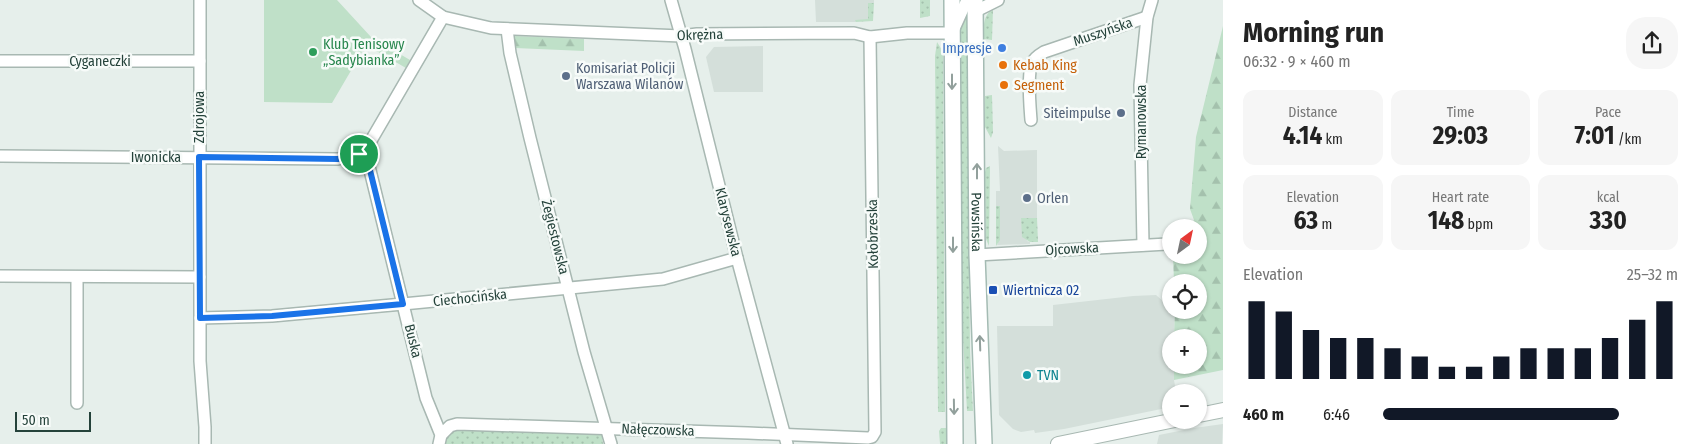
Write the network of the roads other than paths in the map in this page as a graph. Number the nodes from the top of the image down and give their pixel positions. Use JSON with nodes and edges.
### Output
{"nodes":[{"id":1,"x":200,"y":0,"type":"edge"},
{"id":2,"x":419,"y":0,"type":"edge"},
{"id":3,"x":671,"y":0,"type":"edge"},
{"id":4,"x":952,"y":0,"type":"edge"},
{"id":5,"x":996,"y":0,"type":"edge"},
{"id":6,"x":1152,"y":0,"type":"edge"},
{"id":7,"x":972,"y":4,"type":"edge"},
{"id":8,"x":443,"y":17,"type":"junction"},
{"id":9,"x":1147,"y":17,"type":"junction"},
{"id":10,"x":507,"y":29,"type":"junction"},
{"id":11,"x":952,"y":33,"type":"junction"},
{"id":12,"x":681,"y":36,"type":"junction"},
{"id":13,"x":870,"y":37,"type":"junction"},
{"id":14,"x":0,"y":61,"type":"edge"},
{"id":15,"x":200,"y":61,"type":"junction"},
{"id":16,"x":1031,"y":120,"type":"dead end"},
{"id":17,"x":365,"y":150,"type":"junction"},
{"id":18,"x":0,"y":156,"type":"edge"},
{"id":19,"x":199,"y":157,"type":"junction"},
{"id":20,"x":1162,"y":244,"type":"edge"},
{"id":21,"x":1143,"y":245,"type":"junction"},
{"id":22,"x":977,"y":255,"type":"junction"},
{"id":23,"x":737,"y":258,"type":"junction"},
{"id":24,"x":0,"y":276,"type":"edge"},
{"id":25,"x":77,"y":277,"type":"junction"},
{"id":26,"x":200,"y":277,"type":"junction"},
{"id":27,"x":568,"y":289,"type":"junction"},
{"id":28,"x":403,"y":304,"type":"junction"},
{"id":29,"x":200,"y":318,"type":"junction"},
{"id":30,"x":77,"y":404,"type":"dead end"},
{"id":31,"x":1223,"y":410,"type":"edge"},
{"id":32,"x":1207,"y":413,"type":"edge"},
{"id":33,"x":1162,"y":423,"type":"edge"},
{"id":34,"x":607,"y":428,"type":"junction"},
{"id":35,"x":875,"y":432,"type":"joint"},
{"id":36,"x":440,"y":439,"type":"edge"},
{"id":37,"x":787,"y":439,"type":"edge"},
{"id":38,"x":205,"y":444,"type":"edge"},
{"id":39,"x":611,"y":444,"type":"edge"},
{"id":40,"x":955,"y":444,"type":"edge"},
{"id":41,"x":984,"y":444,"type":"edge"},
{"id":42,"x":1058,"y":444,"type":"edge"}],
"edges":[{"from":1,"to":15,"type":"street","name":"Zdrojowa"},
{"from":2,"to":8,"type":"street","name":"Okrężna"},
{"from":3,"to":12,"type":"street","name":"Klarysewska"},
{"from":4,"to":11,"type":"main road","name":"Powsińska"},
{"from":5,"to":7,"type":"street"},
{"from":6,"to":9,"type":"street","name":"Rymanowska"},
{"from":7,"to":11,"type":"street"},
{"from":22,"to":7,"type":"main road","name":"Powsińska","one_way":true},
{"from":8,"to":10,"type":"street","name":"Okrężna"},
{"from":8,"to":17,"type":"street"},
{"from":9,"to":16,"type":"street","name":"Muszyńska"},
{"from":9,"to":21,"type":"street","name":"Rymanowska"},
{"from":10,"to":12,"type":"street","name":"Okrężna"},
{"from":10,"to":27,"type":"street","name":"Żegiestowska"},
{"from":11,"to":13,"type":"street","name":"Okrężna"},
{"from":11,"to":40,"type":"main road","name":"Powsińska","one_way":true},
{"from":12,"to":13,"type":"street","name":"Okrężna"},
{"from":12,"to":23,"type":"street","name":"Klarysewska"},
{"from":13,"to":35,"type":"street","name":"Kołobrzeska"},
{"from":14,"to":15,"type":"street","name":"Cyganeczki"},
{"from":15,"to":19,"type":"street","name":"Zdrojowa"},
{"from":17,"to":19,"type":"street","name":"Iwonicka"},
{"from":17,"to":28,"type":"street","name":"Buska"},
{"from":18,"to":19,"type":"street","name":"Iwonicka"},
{"from":19,"to":26,"type":"street","name":"Zdrojowa"},
{"from":20,"to":21,"type":"street","name":"Ojcowska"},
{"from":21,"to":22,"type":"street","name":"Ojcowska"},
{"from":41,"to":22,"type":"main road","name":"Powsińska","one_way":true},
{"from":23,"to":27,"type":"street","name":"Ciechocińska"},
{"from":23,"to":37,"type":"street","name":"Klarysewska"},
{"from":24,"to":25,"type":"street"},
{"from":25,"to":26,"type":"street"},
{"from":25,"to":30,"type":"street"},
{"from":26,"to":29,"type":"street","name":"Zdrojowa"},
{"from":27,"to":28,"type":"street","name":"Ciechocińska"},
{"from":27,"to":34,"type":"street","name":"Żegiestowska"},
{"from":28,"to":29,"type":"street","name":"Ciechocińska"},
{"from":28,"to":36,"type":"street","name":"Buska"},
{"from":29,"to":38,"type":"street","name":"Zdrojowa"},
{"from":31,"to":32,"type":"street"},
{"from":33,"to":42,"type":"street"},
{"from":34,"to":36,"type":"street","name":"Nałęczowska"},
{"from":34,"to":37,"type":"street","name":"Nałęczowska"},
{"from":34,"to":39,"type":"street","name":"Żegiestowska"},
{"from":35,"to":37,"type":"street","name":"Nałęczowska"}]}
